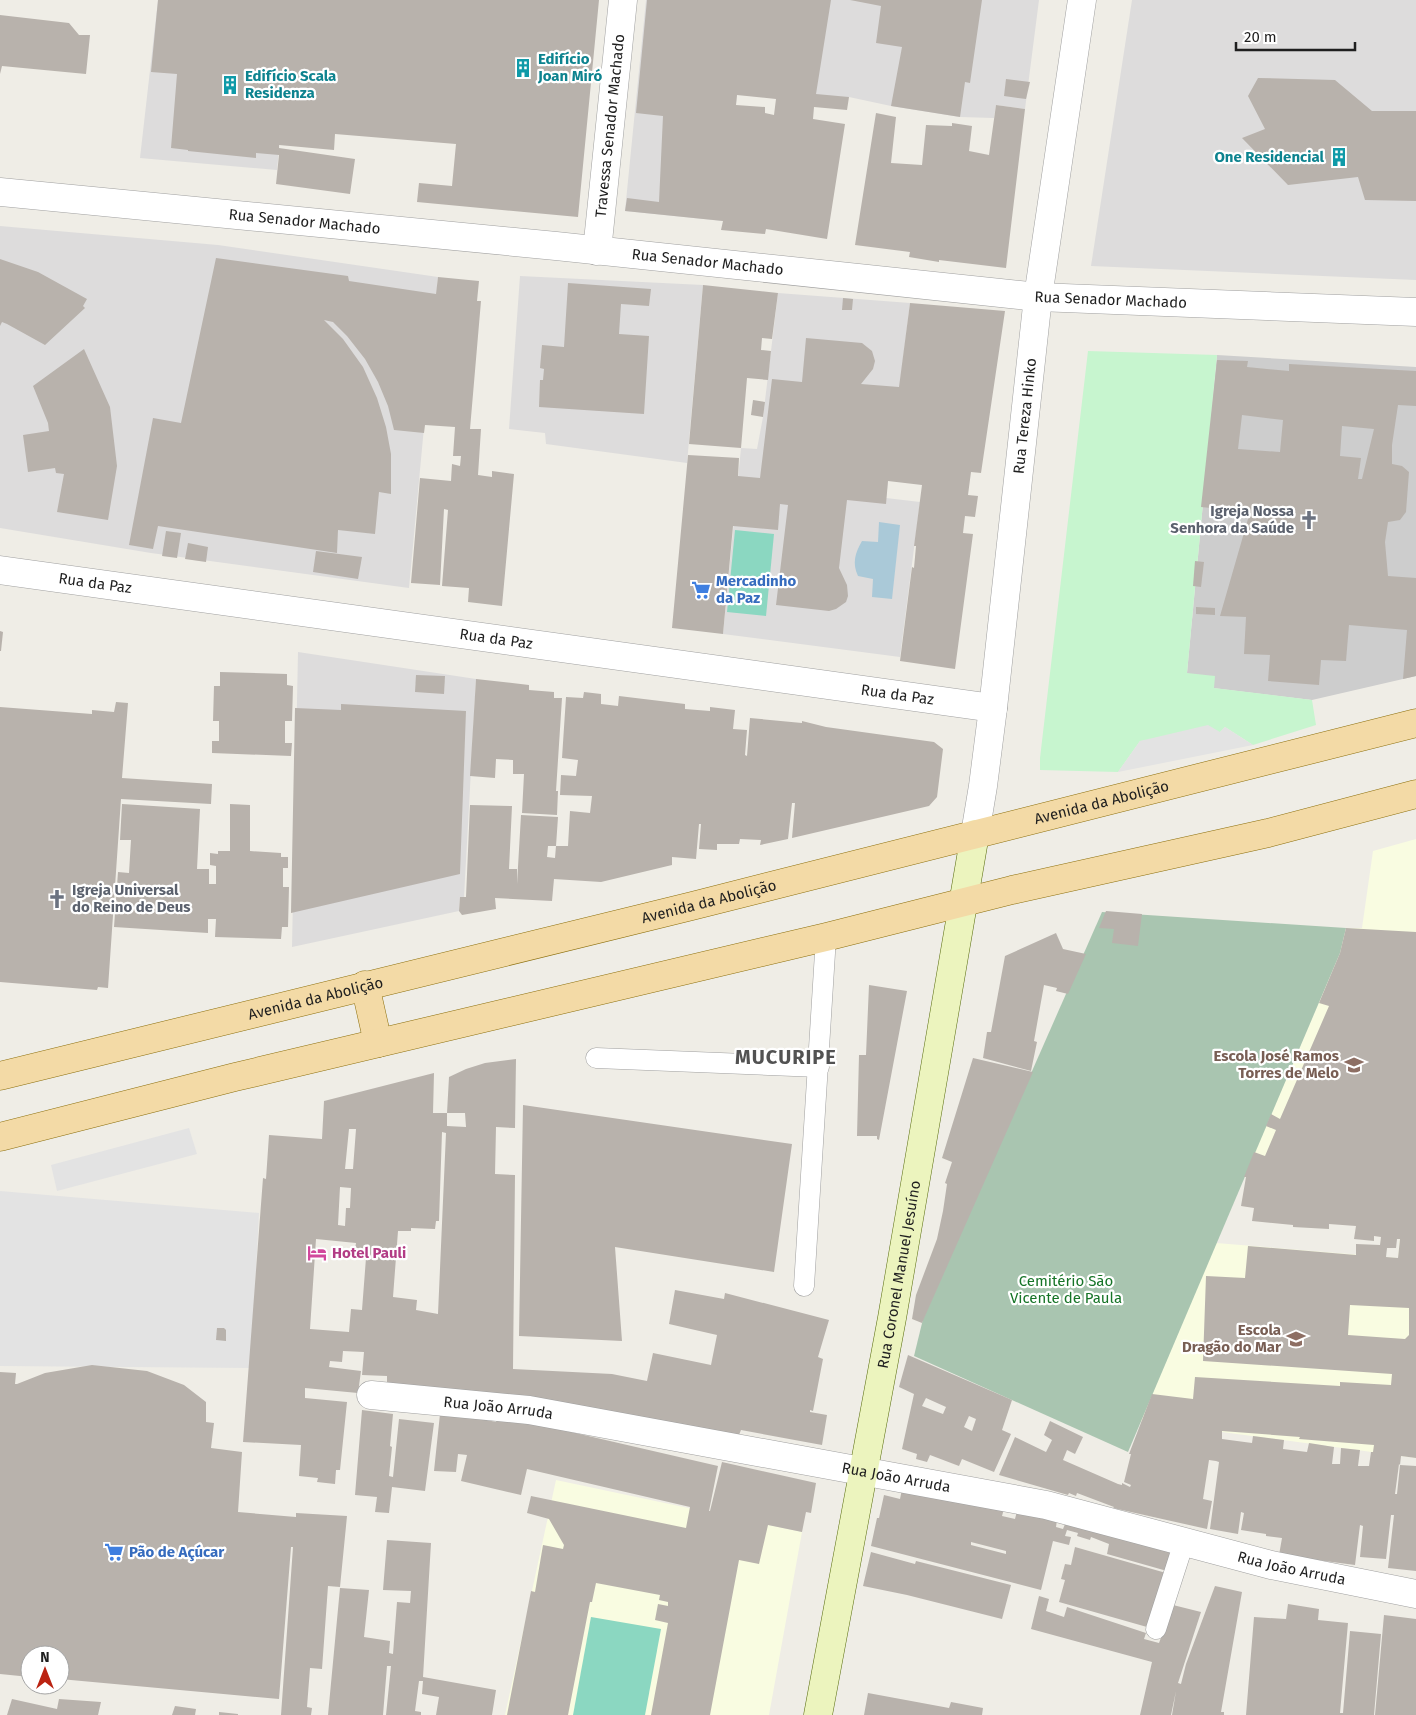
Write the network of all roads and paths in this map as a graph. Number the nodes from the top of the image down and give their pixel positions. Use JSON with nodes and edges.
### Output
{"nodes":[{"id":1,"x":623,"y":0,"type":"edge"},
{"id":2,"x":1082,"y":0,"type":"edge"},
{"id":3,"x":0,"y":192,"type":"edge"},
{"id":4,"x":598,"y":251,"type":"junction"},
{"id":5,"x":1038,"y":297,"type":"junction"},
{"id":6,"x":1416,"y":312,"type":"edge"},
{"id":7,"x":0,"y":570,"type":"edge"},
{"id":8,"x":992,"y":708,"type":"junction"},
{"id":9,"x":1416,"y":723,"type":"edge"},
{"id":10,"x":1416,"y":794,"type":"edge"},
{"id":11,"x":975,"y":834,"type":"junction"},
{"id":12,"x":963,"y":902,"type":"junction"},
{"id":13,"x":826,"y":936,"type":"junction"},
{"id":14,"x":365,"y":985,"type":"junction"},
{"id":15,"x":378,"y":1043,"type":"junction"},
{"id":16,"x":596,"y":1058,"type":"dead end"},
{"id":17,"x":819,"y":1066,"type":"junction"},
{"id":18,"x":0,"y":1076,"type":"edge"},
{"id":19,"x":0,"y":1137,"type":"edge"},
{"id":20,"x":804,"y":1286,"type":"dead end"},
{"id":21,"x":371,"y":1395,"type":"dead end"},
{"id":22,"x":863,"y":1472,"type":"junction"},
{"id":23,"x":1184,"y":1542,"type":"junction"},
{"id":24,"x":1416,"y":1594,"type":"edge"},
{"id":25,"x":1156,"y":1629,"type":"dead end"},
{"id":26,"x":818,"y":1715,"type":"edge"}],
"edges":[{"from":1,"to":4,"type":"street","name":"Travessa Senador Machado"},
{"from":2,"to":5,"type":"street","name":"Rua Tereza Hinko"},
{"from":3,"to":4,"type":"street","name":"Rua Senador Machado"},
{"from":4,"to":5,"type":"street","name":"Rua Senador Machado"},
{"from":5,"to":6,"type":"street","name":"Rua Senador Machado"},
{"from":5,"to":8,"type":"street","name":"Rua Tereza Hinko"},
{"from":7,"to":8,"type":"street","name":"Rua da Paz"},
{"from":8,"to":11,"type":"street","name":"Rua Tereza Hinko"},
{"from":9,"to":11,"type":"main road","name":"Avenida da Abolição"},
{"from":10,"to":12,"type":"main road"},
{"from":11,"to":12,"type":"street","name":"Rua Coronel Manuel Jesuíno"},
{"from":11,"to":14,"type":"main road","name":"Avenida da Abolição"},
{"from":12,"to":13,"type":"main road"},
{"from":12,"to":22,"type":"street","name":"Rua Coronel Manuel Jesuíno"},
{"from":13,"to":15,"type":"main road"},
{"from":13,"to":17,"type":"lane"},
{"from":14,"to":15,"type":"main road"},
{"from":14,"to":18,"type":"main road","name":"Avenida da Abolição"},
{"from":15,"to":19,"type":"main road"},
{"from":16,"to":17,"type":"lane"},
{"from":17,"to":20,"type":"lane"},
{"from":21,"to":22,"type":"street","name":"Rua João Arruda"},
{"from":22,"to":23,"type":"street","name":"Rua João Arruda"},
{"from":22,"to":26,"type":"street","name":"Rua Coronel Manuel Jesuíno"},
{"from":23,"to":24,"type":"street","name":"Rua João Arruda"},
{"from":23,"to":25,"type":"lane"}]}
